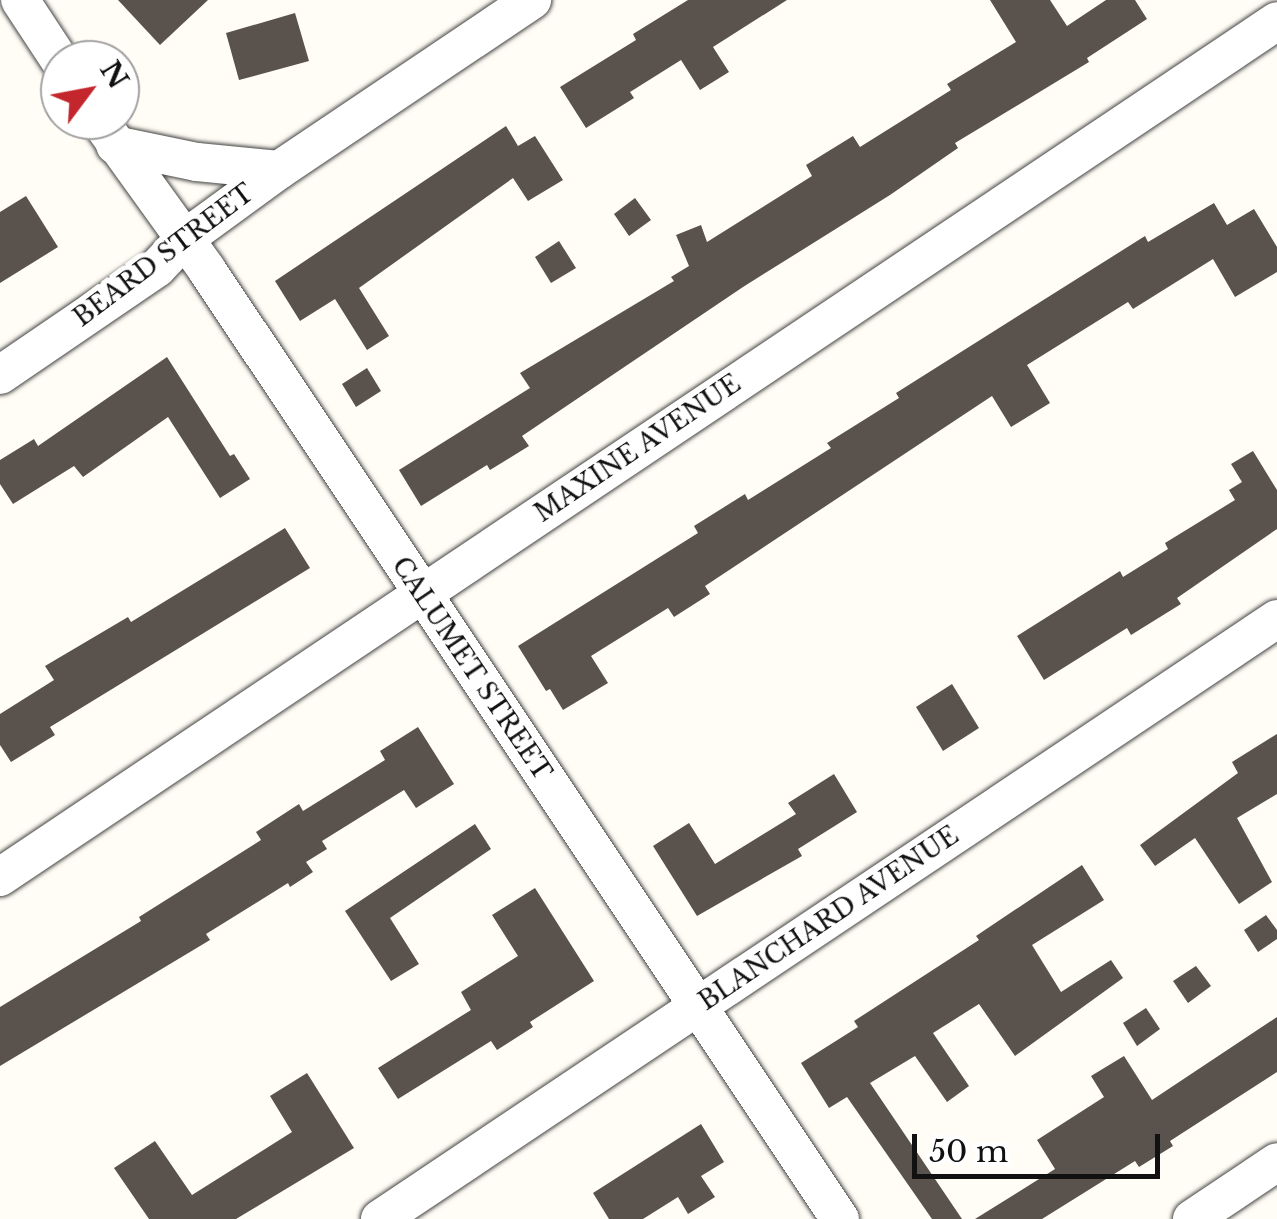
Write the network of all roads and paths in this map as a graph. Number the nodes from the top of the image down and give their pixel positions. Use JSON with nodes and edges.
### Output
{"nodes":[{"id":1,"x":20,"y":0,"type":"edge"},
{"id":2,"x":532,"y":0,"type":"edge"},
{"id":3,"x":1277,"y":22,"type":"edge"},
{"id":4,"x":46,"y":40,"type":"edge"},
{"id":5,"x":112,"y":140,"type":"edge"},
{"id":6,"x":129,"y":140,"type":"edge"},
{"id":7,"x":279,"y":170,"type":"junction"},
{"id":8,"x":183,"y":240,"type":"junction"},
{"id":9,"x":0,"y":375,"type":"edge"},
{"id":10,"x":421,"y":594,"type":"junction"},
{"id":11,"x":1277,"y":619,"type":"edge"},
{"id":12,"x":0,"y":877,"type":"edge"},
{"id":13,"x":696,"y":1008,"type":"junction"},
{"id":14,"x":1277,"y":1162,"type":"edge"},
{"id":15,"x":380,"y":1219,"type":"edge"},
{"id":16,"x":840,"y":1219,"type":"edge"},
{"id":17,"x":1192,"y":1219,"type":"edge"}],
"edges":[{"from":1,"to":4,"type":"street"},
{"from":2,"to":7,"type":"street","name":"BEARD STREET"},
{"from":3,"to":10,"type":"street","name":"MAXINE AVENUE"},
{"from":5,"to":8,"type":"street","name":"CALUMET STREET"},
{"from":6,"to":7,"type":"street","name":"BEARD STREET"},
{"from":7,"to":8,"type":"street","name":"BEARD STREET"},
{"from":8,"to":9,"type":"street","name":"BEARD STREET"},
{"from":8,"to":10,"type":"street","name":"CALUMET STREET"},
{"from":10,"to":12,"type":"street","name":"MAXINE AVENUE"},
{"from":10,"to":13,"type":"street","name":"CALUMET STREET"},
{"from":11,"to":13,"type":"street","name":"BLANCHARD AVENUE"},
{"from":13,"to":15,"type":"street","name":"BLANCHARD AVENUE"},
{"from":13,"to":16,"type":"street","name":"CALUMET STREET"},
{"from":14,"to":17,"type":"street"}]}
